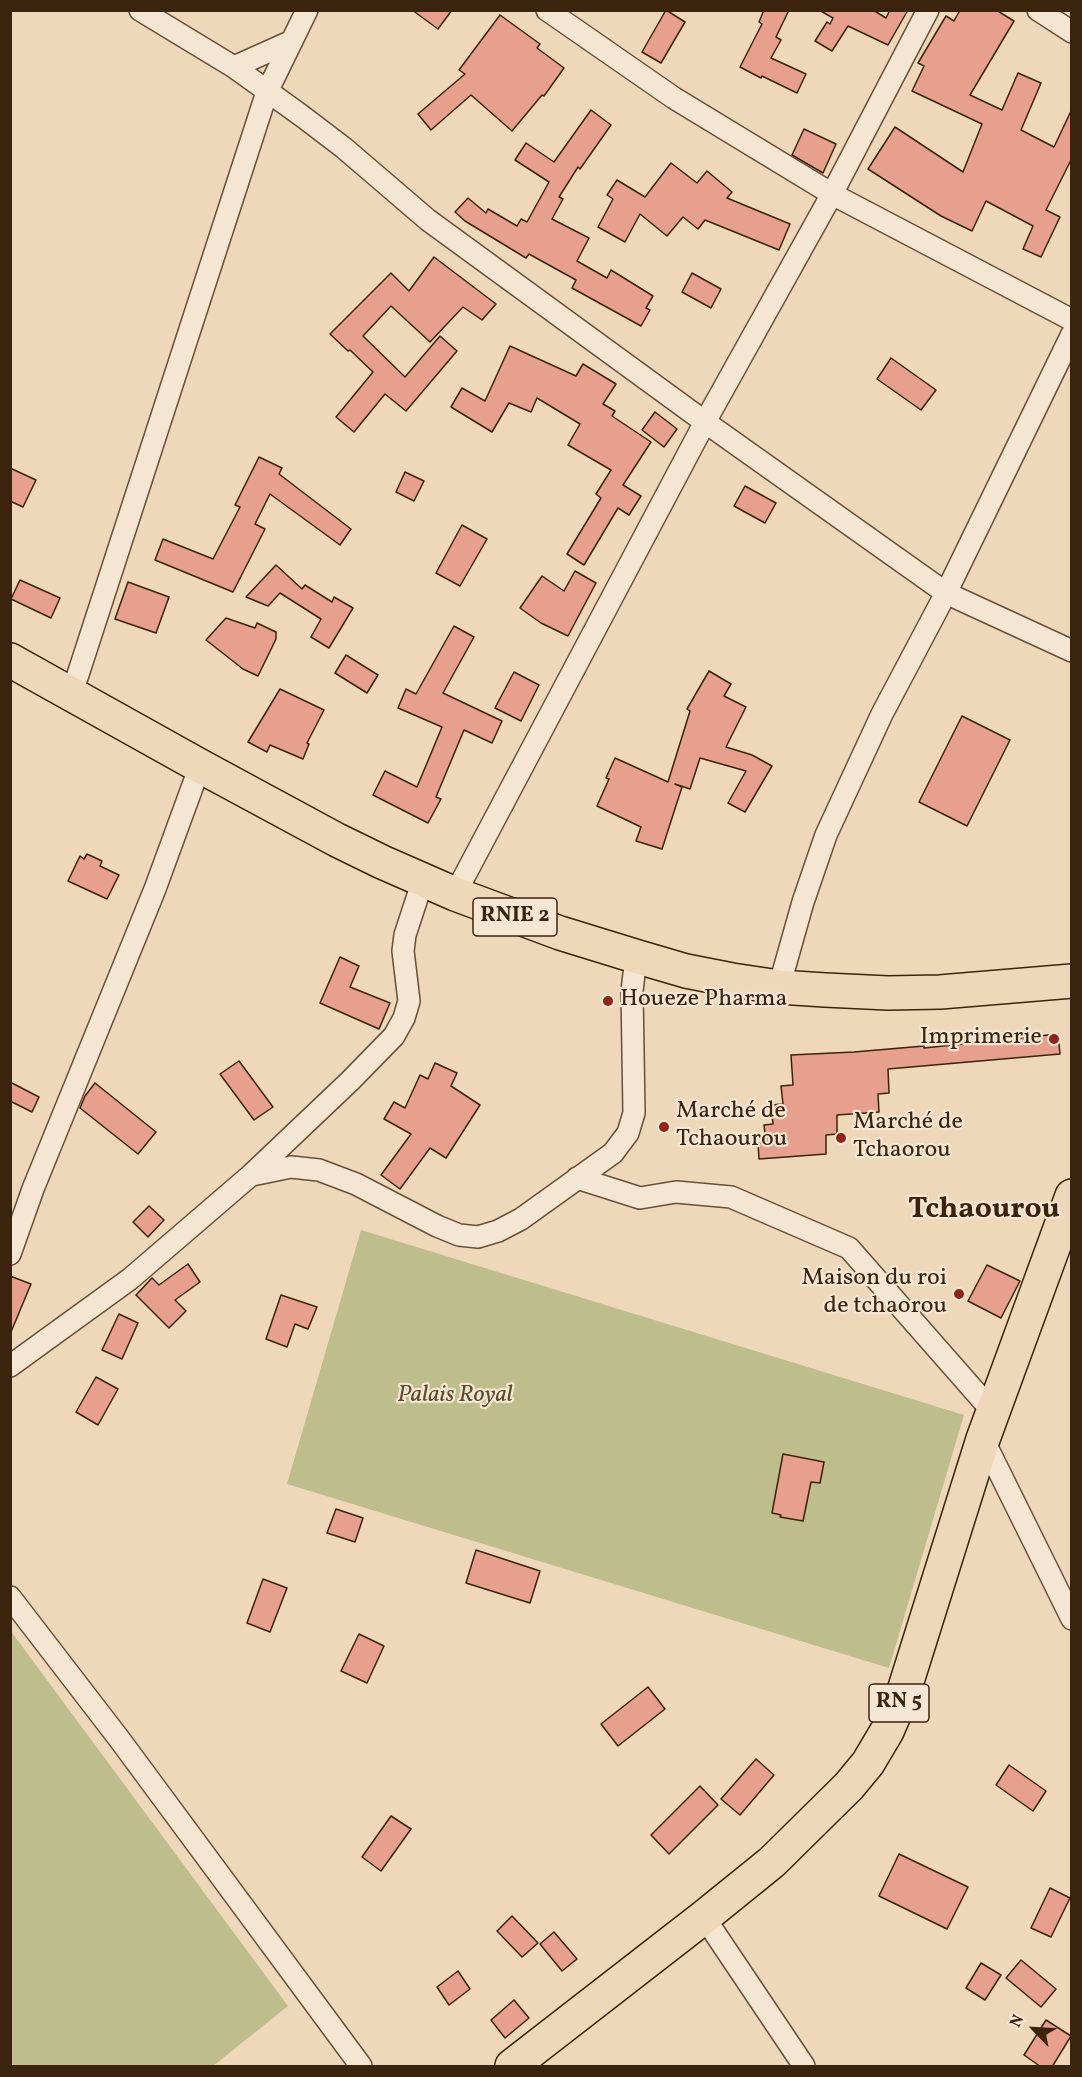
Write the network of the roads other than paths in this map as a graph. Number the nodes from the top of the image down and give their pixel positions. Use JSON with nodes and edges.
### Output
{"nodes":[{"id":1,"x":140,"y":10,"type":"edge"},
{"id":2,"x":307,"y":10,"type":"edge"},
{"id":3,"x":547,"y":10,"type":"edge"},
{"id":4,"x":928,"y":10,"type":"edge"},
{"id":5,"x":1038,"y":10,"type":"edge"},
{"id":6,"x":1071,"y":32,"type":"edge"},
{"id":7,"x":292,"y":41,"type":"junction"},
{"id":8,"x":234,"y":67,"type":"junction"},
{"id":9,"x":267,"y":92,"type":"junction"},
{"id":10,"x":832,"y":194,"type":"junction"},
{"id":11,"x":1071,"y":320,"type":"edge"},
{"id":12,"x":1071,"y":334,"type":"edge"},
{"id":13,"x":705,"y":422,"type":"junction"},
{"id":14,"x":946,"y":593,"type":"junction"},
{"id":15,"x":1071,"y":651,"type":"edge"},
{"id":16,"x":10,"y":660,"type":"edge"},
{"id":17,"x":72,"y":693,"type":"junction"},
{"id":18,"x":200,"y":766,"type":"junction"},
{"id":19,"x":423,"y":880,"type":"junction"},
{"id":20,"x":455,"y":894,"type":"junction"},
{"id":21,"x":638,"y":957,"type":"junction"},
{"id":22,"x":1071,"y":981,"type":"edge"},
{"id":23,"x":779,"y":987,"type":"junction"},
{"id":24,"x":251,"y":1175,"type":"junction"},
{"id":25,"x":577,"y":1178,"type":"junction"},
{"id":26,"x":1071,"y":1196,"type":"edge"},
{"id":27,"x":1064,"y":1242,"type":"edge"},
{"id":28,"x":10,"y":1254,"type":"edge"},
{"id":29,"x":10,"y":1366,"type":"edge"},
{"id":30,"x":988,"y":1425,"type":"junction"},
{"id":31,"x":10,"y":1597,"type":"edge"},
{"id":32,"x":1071,"y":1619,"type":"edge"},
{"id":33,"x":705,"y":1917,"type":"junction"},
{"id":34,"x":361,"y":2067,"type":"edge"},
{"id":35,"x":512,"y":2067,"type":"edge"},
{"id":36,"x":804,"y":2067,"type":"edge"}],
"edges":[{"from":1,"to":8,"type":"street"},
{"from":2,"to":7,"type":"street"},
{"from":3,"to":10,"type":"street"},
{"from":4,"to":10,"type":"street"},
{"from":5,"to":6,"type":"street"},
{"from":7,"to":8,"type":"street"},
{"from":7,"to":9,"type":"street"},
{"from":8,"to":9,"type":"street"},
{"from":9,"to":13,"type":"street"},
{"from":9,"to":17,"type":"street"},
{"from":10,"to":11,"type":"street"},
{"from":10,"to":13,"type":"street"},
{"from":12,"to":14,"type":"street"},
{"from":13,"to":14,"type":"street"},
{"from":13,"to":20,"type":"street"},
{"from":14,"to":15,"type":"street"},
{"from":14,"to":23,"type":"street"},
{"from":16,"to":17,"type":"main road","number":"RNIE 2"},
{"from":17,"to":18,"type":"main road","number":"RNIE 2"},
{"from":18,"to":19,"type":"main road","number":"RNIE 2"},
{"from":18,"to":28,"type":"street"},
{"from":19,"to":20,"type":"main road","number":"RNIE 2"},
{"from":19,"to":24,"type":"street"},
{"from":20,"to":21,"type":"main road","number":"RNIE 2"},
{"from":21,"to":23,"type":"main road","number":"RNIE 2"},
{"from":21,"to":25,"type":"street"},
{"from":22,"to":23,"type":"main road","number":"RNIE 2"},
{"from":24,"to":25,"type":"street"},
{"from":24,"to":29,"type":"street"},
{"from":25,"to":30,"type":"street"},
{"from":26,"to":27,"type":"main road","number":"RN 5"},
{"from":27,"to":30,"type":"main road","number":"RN 5"},
{"from":30,"to":32,"type":"street"},
{"from":30,"to":33,"type":"main road","number":"RN 5"},
{"from":31,"to":34,"type":"street"},
{"from":33,"to":35,"type":"main road","number":"RN 5"},
{"from":33,"to":36,"type":"street"}]}
